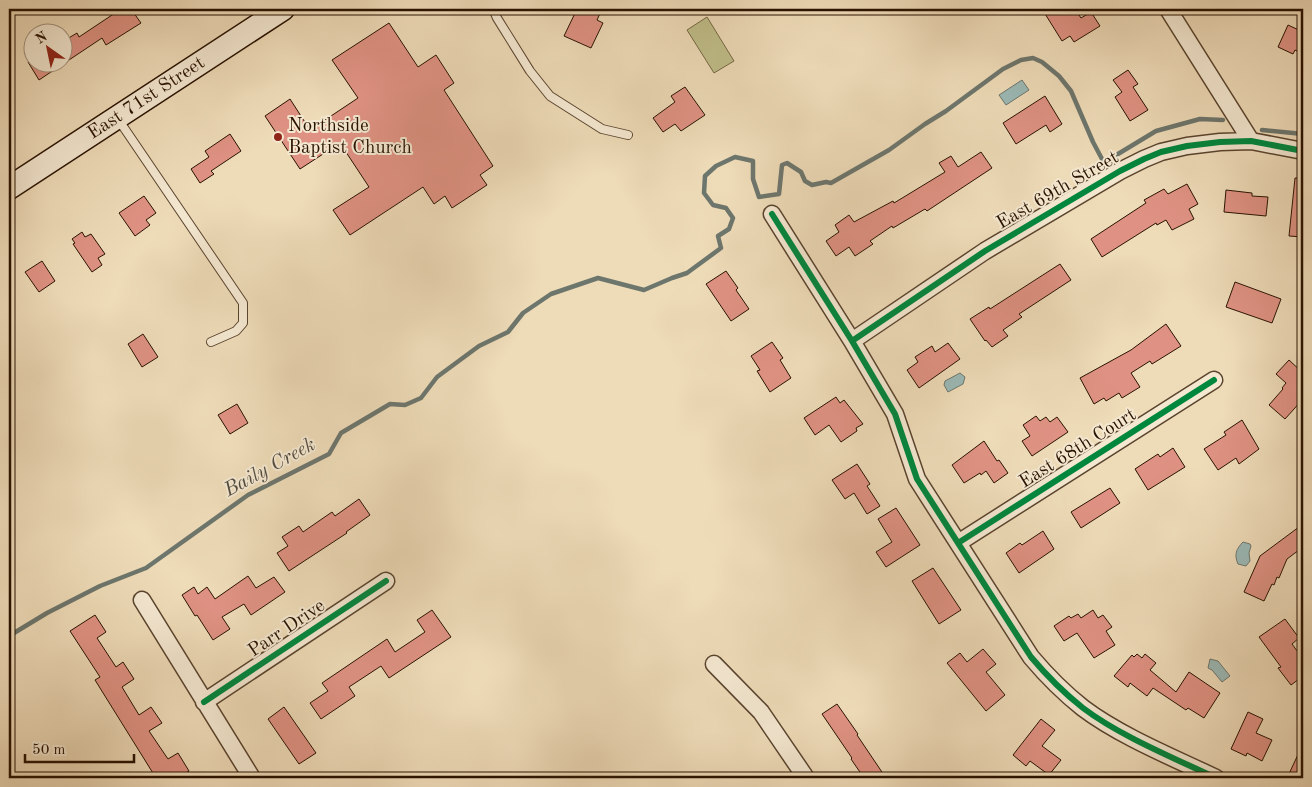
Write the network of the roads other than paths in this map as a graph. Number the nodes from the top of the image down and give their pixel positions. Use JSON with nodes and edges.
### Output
{"nodes":[{"id":1,"x":283,"y":9,"type":"edge"},
{"id":2,"x":493,"y":9,"type":"edge"},
{"id":3,"x":1168,"y":9,"type":"edge"},
{"id":4,"x":117,"y":117,"type":"junction"},
{"id":5,"x":628,"y":136,"type":"dead end"},
{"id":6,"x":1251,"y":141,"type":"junction"},
{"id":7,"x":1303,"y":151,"type":"edge"},
{"id":8,"x":9,"y":188,"type":"edge"},
{"id":9,"x":772,"y":214,"type":"dead end"},
{"id":10,"x":852,"y":340,"type":"junction"},
{"id":11,"x":211,"y":342,"type":"dead end"},
{"id":12,"x":1214,"y":380,"type":"dead end"},
{"id":13,"x":958,"y":543,"type":"junction"},
{"id":14,"x":386,"y":582,"type":"dead end"},
{"id":15,"x":142,"y":600,"type":"dead end"},
{"id":16,"x":714,"y":664,"type":"dead end"},
{"id":17,"x":204,"y":702,"type":"junction"},
{"id":18,"x":252,"y":778,"type":"edge"},
{"id":19,"x":806,"y":778,"type":"edge"},
{"id":20,"x":1216,"y":778,"type":"edge"}],
"edges":[{"from":1,"to":4,"type":"main road","name":"East 71st Street"},
{"from":2,"to":5,"type":"lane"},
{"from":3,"to":6,"type":"street"},
{"from":4,"to":8,"type":"main road","name":"East 71st Street"},
{"from":4,"to":11,"type":"lane"},
{"from":6,"to":7,"type":"street","name":"East 69th Street"},
{"from":6,"to":10,"type":"street","name":"East 69th Street"},
{"from":9,"to":10,"type":"street"},
{"from":10,"to":13,"type":"street"},
{"from":12,"to":13,"type":"street","name":"East 68th Court"},
{"from":13,"to":20,"type":"street"},
{"from":14,"to":17,"type":"street","name":"Parr Drive"},
{"from":15,"to":17,"type":"street"},
{"from":16,"to":19,"type":"street"},
{"from":17,"to":18,"type":"street"}]}
